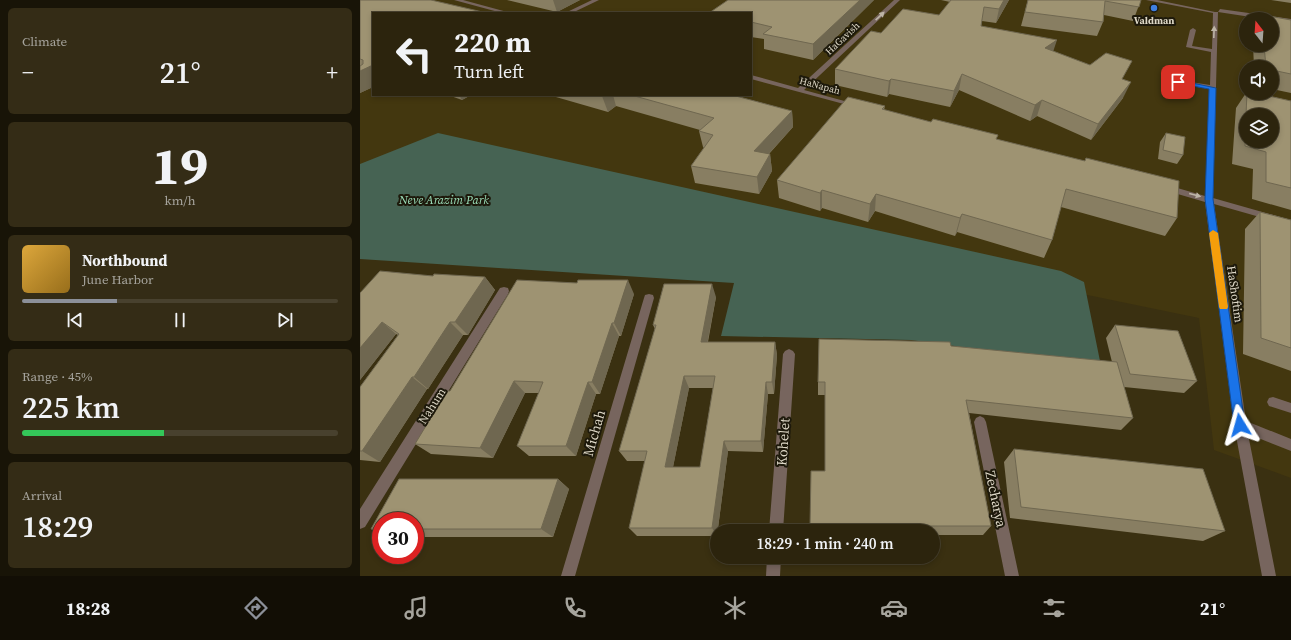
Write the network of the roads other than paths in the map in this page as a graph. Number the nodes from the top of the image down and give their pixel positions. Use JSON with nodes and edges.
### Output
{"nodes":[{"id":1,"x":458,"y":0,"type":"edge"},
{"id":2,"x":596,"y":0,"type":"edge"},
{"id":3,"x":897,"y":0,"type":"edge"},
{"id":4,"x":1149,"y":0,"type":"edge"},
{"id":5,"x":504,"y":12,"type":"edge"},
{"id":6,"x":570,"y":12,"type":"edge"},
{"id":7,"x":1216,"y":12,"type":"junction"},
{"id":8,"x":1239,"y":15,"type":"edge"},
{"id":9,"x":1239,"y":16,"type":"edge"},
{"id":10,"x":1291,"y":16,"type":"edge"},
{"id":11,"x":1279,"y":18,"type":"edge"},
{"id":12,"x":1279,"y":19,"type":"edge"},
{"id":13,"x":1291,"y":21,"type":"edge"},
{"id":14,"x":1279,"y":23,"type":"edge"},
{"id":15,"x":1291,"y":26,"type":"edge"},
{"id":16,"x":1193,"y":30,"type":"dead end"},
{"id":17,"x":1214,"y":51,"type":"junction"},
{"id":18,"x":752,"y":77,"type":"edge"},
{"id":19,"x":1178,"y":82,"type":"dead end"},
{"id":20,"x":1213,"y":88,"type":"junction"},
{"id":21,"x":800,"y":90,"type":"junction"},
{"id":22,"x":868,"y":108,"type":"edge"},
{"id":23,"x":1156,"y":185,"type":"edge"},
{"id":24,"x":1209,"y":199,"type":"junction"},
{"id":25,"x":1291,"y":223,"type":"edge"},
{"id":26,"x":504,"y":291,"type":"dead end"},
{"id":27,"x":649,"y":298,"type":"dead end"},
{"id":28,"x":789,"y":354,"type":"dead end"},
{"id":29,"x":1273,"y":402,"type":"dead end"},
{"id":30,"x":1291,"y":408,"type":"edge"},
{"id":31,"x":980,"y":422,"type":"dead end"},
{"id":32,"x":1240,"y":425,"type":"junction"},
{"id":33,"x":1291,"y":445,"type":"edge"},
{"id":34,"x":360,"y":522,"type":"edge"},
{"id":35,"x":777,"y":524,"type":"edge"},
{"id":36,"x":774,"y":564,"type":"edge"},
{"id":37,"x":568,"y":576,"type":"edge"},
{"id":38,"x":773,"y":576,"type":"edge"},
{"id":39,"x":1012,"y":576,"type":"edge"},
{"id":40,"x":1269,"y":576,"type":"edge"}],
"edges":[{"from":1,"to":5,"type":"street"},
{"from":2,"to":6,"type":"street"},
{"from":21,"to":3,"type":"street","name":"HaGavish","one_way":true},
{"from":4,"to":7,"type":"street"},
{"from":7,"to":8,"type":"street"},
{"from":7,"to":9,"type":"street"},
{"from":17,"to":7,"type":"street","name":"HaShoftim","one_way":true},
{"from":10,"to":11,"type":"street"},
{"from":12,"to":13,"type":"street"},
{"from":14,"to":15,"type":"street"},
{"from":16,"to":17,"type":"street"},
{"from":17,"to":20,"type":"street","name":"HaShoftim"},
{"from":18,"to":21,"type":"street","name":"HaNapah"},
{"from":19,"to":20,"type":"street"},
{"from":20,"to":24,"type":"street","name":"HaShoftim"},
{"from":21,"to":22,"type":"street","name":"HaNapah"},
{"from":23,"to":24,"type":"street","one_way":true},
{"from":24,"to":25,"type":"street"},
{"from":24,"to":32,"type":"street","name":"HaShoftim"},
{"from":26,"to":34,"type":"street","name":"Nahum"},
{"from":27,"to":37,"type":"street","name":"Michah"},
{"from":28,"to":35,"type":"street","name":"Kohelet"},
{"from":29,"to":30,"type":"street"},
{"from":31,"to":39,"type":"street","name":"Zecharya"},
{"from":32,"to":33,"type":"street"},
{"from":32,"to":40,"type":"street","name":"HaShoftim"},
{"from":36,"to":38,"type":"street"}]}
